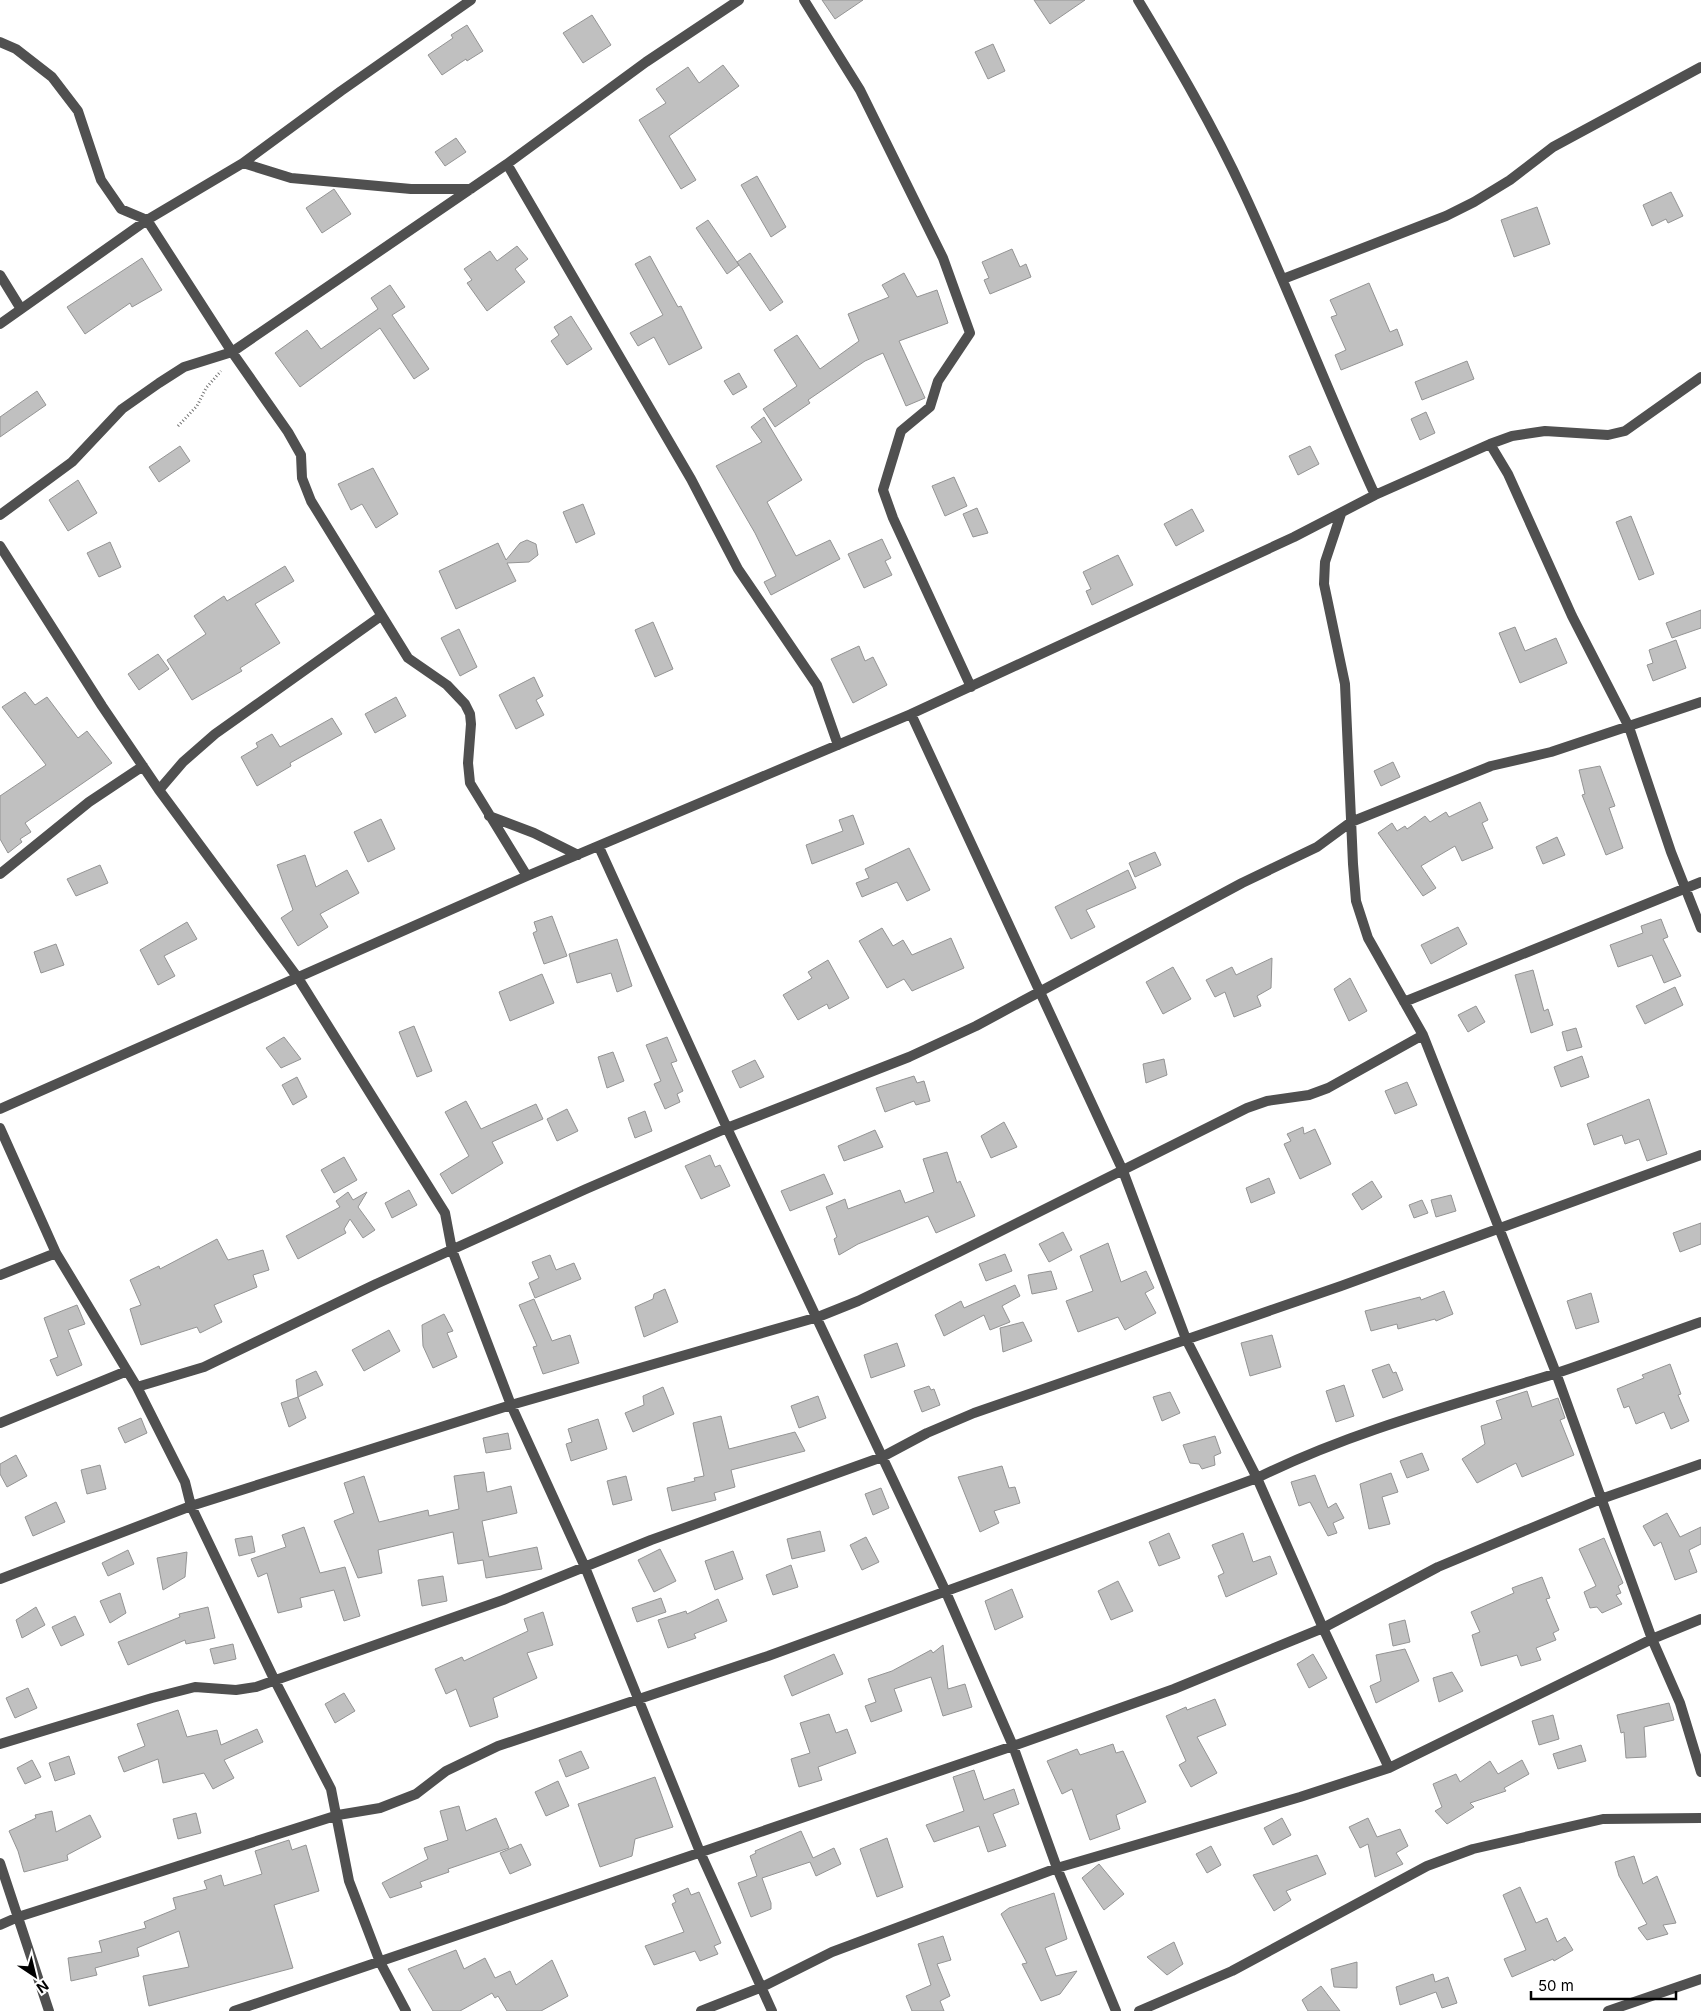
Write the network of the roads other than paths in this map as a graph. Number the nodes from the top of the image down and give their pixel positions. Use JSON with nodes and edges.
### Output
{"nodes":[{"id":1,"x":471,"y":0,"type":"edge"},
{"id":2,"x":739,"y":0,"type":"edge"},
{"id":3,"x":804,"y":0,"type":"edge"},
{"id":4,"x":1138,"y":0,"type":"edge"},
{"id":5,"x":0,"y":42,"type":"edge"},
{"id":6,"x":1701,"y":67,"type":"edge"},
{"id":7,"x":243,"y":163,"type":"junction"},
{"id":8,"x":507,"y":164,"type":"junction"},
{"id":9,"x":470,"y":189,"type":"junction"},
{"id":10,"x":147,"y":220,"type":"junction"},
{"id":11,"x":0,"y":275,"type":"edge"},
{"id":12,"x":1283,"y":279,"type":"junction"},
{"id":13,"x":22,"y":309,"type":"junction"},
{"id":14,"x":0,"y":324,"type":"edge"},
{"id":15,"x":235,"y":356,"type":"junction"},
{"id":16,"x":1701,"y":377,"type":"edge"},
{"id":17,"x":1490,"y":444,"type":"junction"},
{"id":18,"x":1375,"y":495,"type":"junction"},
{"id":19,"x":1341,"y":514,"type":"junction"},
{"id":20,"x":0,"y":515,"type":"edge"},
{"id":21,"x":0,"y":546,"type":"edge"},
{"id":22,"x":381,"y":616,"type":"junction"},
{"id":23,"x":971,"y":687,"type":"junction"},
{"id":24,"x":1701,"y":702,"type":"edge"},
{"id":25,"x":911,"y":714,"type":"junction"},
{"id":26,"x":1629,"y":727,"type":"junction"},
{"id":27,"x":838,"y":745,"type":"junction"},
{"id":28,"x":143,"y":766,"type":"junction"},
{"id":29,"x":159,"y":790,"type":"junction"},
{"id":30,"x":488,"y":816,"type":"junction"},
{"id":31,"x":1351,"y":822,"type":"junction"},
{"id":32,"x":599,"y":846,"type":"junction"},
{"id":33,"x":578,"y":855,"type":"junction"},
{"id":34,"x":0,"y":874,"type":"edge"},
{"id":35,"x":527,"y":876,"type":"junction"},
{"id":36,"x":1701,"y":882,"type":"edge"},
{"id":37,"x":1685,"y":888,"type":"junction"},
{"id":38,"x":1701,"y":928,"type":"edge"},
{"id":39,"x":298,"y":978,"type":"junction"},
{"id":40,"x":1041,"y":991,"type":"junction"},
{"id":41,"x":1404,"y":1002,"type":"junction"},
{"id":42,"x":1423,"y":1036,"type":"junction"},
{"id":43,"x":0,"y":1109,"type":"edge"},
{"id":44,"x":0,"y":1128,"type":"edge"},
{"id":45,"x":727,"y":1128,"type":"junction"},
{"id":46,"x":1701,"y":1155,"type":"edge"},
{"id":47,"x":1123,"y":1171,"type":"junction"},
{"id":48,"x":1499,"y":1229,"type":"junction"},
{"id":49,"x":452,"y":1250,"type":"junction"},
{"id":50,"x":56,"y":1253,"type":"junction"},
{"id":51,"x":0,"y":1275,"type":"edge"},
{"id":52,"x":818,"y":1317,"type":"junction"},
{"id":53,"x":1701,"y":1322,"type":"edge"},
{"id":54,"x":1186,"y":1339,"type":"junction"},
{"id":55,"x":127,"y":1371,"type":"junction"},
{"id":56,"x":1556,"y":1373,"type":"junction"},
{"id":57,"x":137,"y":1387,"type":"junction"},
{"id":58,"x":512,"y":1405,"type":"junction"},
{"id":59,"x":0,"y":1423,"type":"edge"},
{"id":60,"x":882,"y":1457,"type":"junction"},
{"id":61,"x":1701,"y":1464,"type":"edge"},
{"id":62,"x":1257,"y":1478,"type":"junction"},
{"id":63,"x":1601,"y":1499,"type":"junction"},
{"id":64,"x":191,"y":1506,"type":"junction"},
{"id":65,"x":585,"y":1567,"type":"junction"},
{"id":66,"x":0,"y":1579,"type":"edge"},
{"id":67,"x":945,"y":1590,"type":"junction"},
{"id":68,"x":1701,"y":1619,"type":"edge"},
{"id":69,"x":1324,"y":1628,"type":"junction"},
{"id":70,"x":1652,"y":1638,"type":"junction"},
{"id":71,"x":274,"y":1679,"type":"junction"},
{"id":72,"x":639,"y":1698,"type":"junction"},
{"id":73,"x":0,"y":1744,"type":"edge"},
{"id":74,"x":1013,"y":1746,"type":"junction"},
{"id":75,"x":1390,"y":1768,"type":"junction"},
{"id":76,"x":1701,"y":1772,"type":"edge"},
{"id":77,"x":338,"y":1815,"type":"junction"},
{"id":78,"x":1701,"y":1818,"type":"edge"},
{"id":79,"x":700,"y":1852,"type":"junction"},
{"id":80,"x":0,"y":1863,"type":"edge"},
{"id":81,"x":1057,"y":1868,"type":"junction"},
{"id":82,"x":18,"y":1917,"type":"junction"},
{"id":83,"x":0,"y":1925,"type":"edge"},
{"id":84,"x":380,"y":1962,"type":"junction"},
{"id":85,"x":1701,"y":1979,"type":"edge"},
{"id":86,"x":762,"y":1987,"type":"junction"},
{"id":87,"x":49,"y":2011,"type":"edge"},
{"id":88,"x":234,"y":2011,"type":"edge"},
{"id":89,"x":406,"y":2011,"type":"edge"},
{"id":90,"x":701,"y":2011,"type":"edge"},
{"id":91,"x":772,"y":2011,"type":"edge"},
{"id":92,"x":1116,"y":2011,"type":"edge"},
{"id":93,"x":1139,"y":2011,"type":"edge"},
{"id":94,"x":1608,"y":2011,"type":"edge"}],
"edges":[{"from":1,"to":7,"type":"street"},
{"from":2,"to":8,"type":"street"},
{"from":3,"to":23,"type":"street"},
{"from":4,"to":12,"type":"street"},
{"from":5,"to":10,"type":"street"},
{"from":6,"to":12,"type":"street"},
{"from":7,"to":9,"type":"street"},
{"from":7,"to":10,"type":"street"},
{"from":8,"to":9,"type":"street"},
{"from":8,"to":27,"type":"street"},
{"from":9,"to":15,"type":"street"},
{"from":10,"to":13,"type":"street"},
{"from":10,"to":15,"type":"street"},
{"from":11,"to":13,"type":"street"},
{"from":12,"to":18,"type":"street"},
{"from":13,"to":14,"type":"street"},
{"from":15,"to":20,"type":"street"},
{"from":15,"to":22,"type":"street"},
{"from":16,"to":17,"type":"street"},
{"from":17,"to":18,"type":"street"},
{"from":17,"to":26,"type":"street"},
{"from":18,"to":19,"type":"street"},
{"from":19,"to":23,"type":"street"},
{"from":19,"to":31,"type":"street"},
{"from":21,"to":28,"type":"street"},
{"from":22,"to":29,"type":"street"},
{"from":22,"to":30,"type":"street"},
{"from":23,"to":25,"type":"street"},
{"from":24,"to":26,"type":"street"},
{"from":25,"to":27,"type":"street"},
{"from":25,"to":40,"type":"street"},
{"from":26,"to":31,"type":"street"},
{"from":26,"to":37,"type":"street"},
{"from":27,"to":32,"type":"street"},
{"from":28,"to":29,"type":"street"},
{"from":28,"to":34,"type":"street"},
{"from":29,"to":39,"type":"street"},
{"from":30,"to":33,"type":"street"},
{"from":30,"to":35,"type":"street"},
{"from":31,"to":40,"type":"street"},
{"from":31,"to":41,"type":"street"},
{"from":32,"to":33,"type":"street"},
{"from":32,"to":45,"type":"street"},
{"from":33,"to":35,"type":"street"},
{"from":35,"to":39,"type":"street"},
{"from":36,"to":37,"type":"street"},
{"from":37,"to":38,"type":"street"},
{"from":37,"to":41,"type":"street"},
{"from":39,"to":43,"type":"street"},
{"from":39,"to":49,"type":"street"},
{"from":40,"to":45,"type":"street"},
{"from":40,"to":47,"type":"street"},
{"from":41,"to":42,"type":"street"},
{"from":42,"to":47,"type":"street"},
{"from":42,"to":48,"type":"street"},
{"from":44,"to":50,"type":"street"},
{"from":45,"to":49,"type":"street"},
{"from":45,"to":52,"type":"street"},
{"from":46,"to":48,"type":"street"},
{"from":47,"to":52,"type":"street"},
{"from":47,"to":54,"type":"street"},
{"from":48,"to":54,"type":"street"},
{"from":48,"to":56,"type":"street"},
{"from":49,"to":57,"type":"street"},
{"from":49,"to":58,"type":"street"},
{"from":50,"to":51,"type":"street"},
{"from":50,"to":55,"type":"street"},
{"from":52,"to":58,"type":"street"},
{"from":52,"to":60,"type":"street"},
{"from":53,"to":56,"type":"street"},
{"from":54,"to":60,"type":"street"},
{"from":54,"to":62,"type":"street"},
{"from":55,"to":57,"type":"street"},
{"from":55,"to":59,"type":"street"},
{"from":56,"to":62,"type":"street"},
{"from":56,"to":63,"type":"street"},
{"from":57,"to":64,"type":"street"},
{"from":58,"to":64,"type":"street"},
{"from":58,"to":65,"type":"street"},
{"from":60,"to":65,"type":"street"},
{"from":60,"to":67,"type":"street"},
{"from":61,"to":63,"type":"street"},
{"from":62,"to":67,"type":"street"},
{"from":62,"to":69,"type":"street"},
{"from":63,"to":69,"type":"street"},
{"from":63,"to":70,"type":"street"},
{"from":64,"to":66,"type":"street"},
{"from":64,"to":71,"type":"street"},
{"from":65,"to":71,"type":"street"},
{"from":65,"to":72,"type":"street"},
{"from":67,"to":72,"type":"street"},
{"from":67,"to":74,"type":"street"},
{"from":68,"to":70,"type":"street"},
{"from":69,"to":74,"type":"street"},
{"from":69,"to":75,"type":"street"},
{"from":70,"to":75,"type":"street"},
{"from":70,"to":76,"type":"street"},
{"from":71,"to":73,"type":"street"},
{"from":71,"to":77,"type":"street"},
{"from":72,"to":77,"type":"street"},
{"from":72,"to":79,"type":"street"},
{"from":74,"to":79,"type":"street"},
{"from":74,"to":81,"type":"street"},
{"from":75,"to":81,"type":"street"},
{"from":77,"to":82,"type":"street"},
{"from":77,"to":84,"type":"street"},
{"from":78,"to":93,"type":"street"},
{"from":79,"to":84,"type":"street"},
{"from":79,"to":86,"type":"street"},
{"from":80,"to":82,"type":"street"},
{"from":81,"to":86,"type":"street"},
{"from":81,"to":92,"type":"street"},
{"from":82,"to":83,"type":"street"},
{"from":82,"to":87,"type":"street"},
{"from":84,"to":88,"type":"street"},
{"from":84,"to":89,"type":"street"},
{"from":85,"to":94,"type":"street"},
{"from":86,"to":90,"type":"street"},
{"from":86,"to":91,"type":"street"}]}
